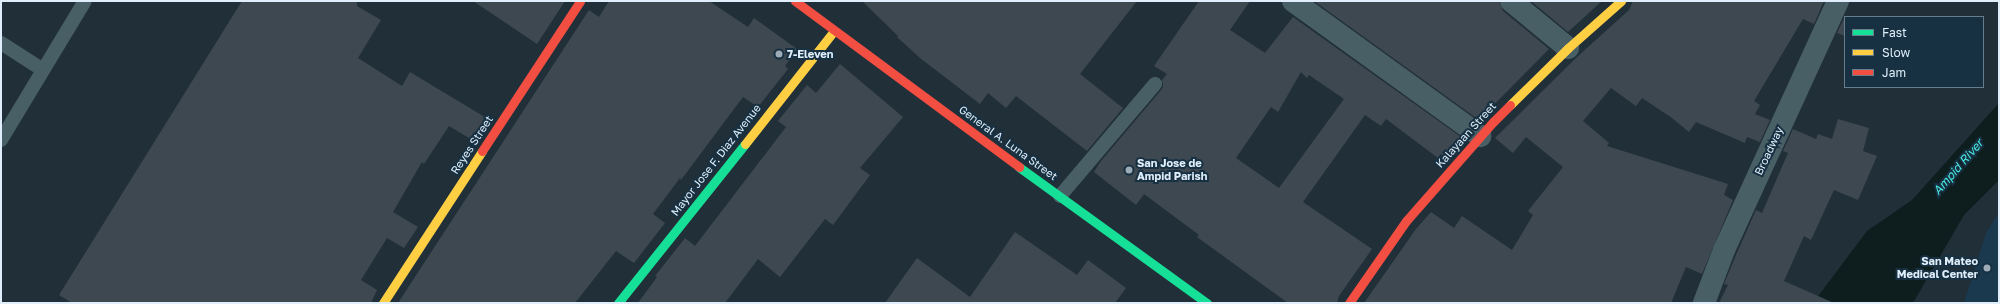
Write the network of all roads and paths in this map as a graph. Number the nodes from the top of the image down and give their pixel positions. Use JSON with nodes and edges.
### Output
{"nodes":[{"id":1,"x":85,"y":1,"type":"edge"},
{"id":2,"x":580,"y":1,"type":"edge"},
{"id":3,"x":795,"y":1,"type":"edge"},
{"id":4,"x":1293,"y":1,"type":"edge"},
{"id":5,"x":1510,"y":1,"type":"edge"},
{"id":6,"x":1622,"y":1,"type":"edge"},
{"id":7,"x":1838,"y":1,"type":"edge"},
{"id":8,"x":834,"y":31,"type":"junction"},
{"id":9,"x":1,"y":43,"type":"edge"},
{"id":10,"x":1568,"y":48,"type":"junction"},
{"id":11,"x":43,"y":70,"type":"junction"},
{"id":12,"x":1155,"y":84,"type":"dead end"},
{"id":13,"x":6,"y":120,"type":"edge"},
{"id":14,"x":1480,"y":136,"type":"junction"},
{"id":15,"x":1,"y":140,"type":"edge"},
{"id":16,"x":1060,"y":196,"type":"junction"},
{"id":17,"x":383,"y":303,"type":"edge"},
{"id":18,"x":618,"y":303,"type":"edge"},
{"id":19,"x":1207,"y":303,"type":"edge"},
{"id":20,"x":1349,"y":303,"type":"edge"},
{"id":21,"x":1704,"y":303,"type":"edge"}],
"edges":[{"from":1,"to":11,"type":"lane"},
{"from":2,"to":17,"type":"street","name":"Reyes Street"},
{"from":3,"to":8,"type":"street","name":"General A. Luna Street"},
{"from":4,"to":14,"type":"street"},
{"from":5,"to":10,"type":"street"},
{"from":6,"to":10,"type":"street","name":"Kalayaan Street"},
{"from":7,"to":21,"type":"street","name":"Broadway"},
{"from":8,"to":16,"type":"street","name":"General A. Luna Street"},
{"from":8,"to":18,"type":"street","name":"Mayor Jose F. Diaz Avenue"},
{"from":9,"to":11,"type":"lane"},
{"from":10,"to":14,"type":"street","name":"Kalayaan Street"},
{"from":11,"to":13,"type":"lane"},
{"from":12,"to":16,"type":"lane"},
{"from":13,"to":15,"type":"lane"},
{"from":14,"to":20,"type":"street","name":"Kalayaan Street"},
{"from":16,"to":19,"type":"street","name":"General A. Luna Street"}]}
